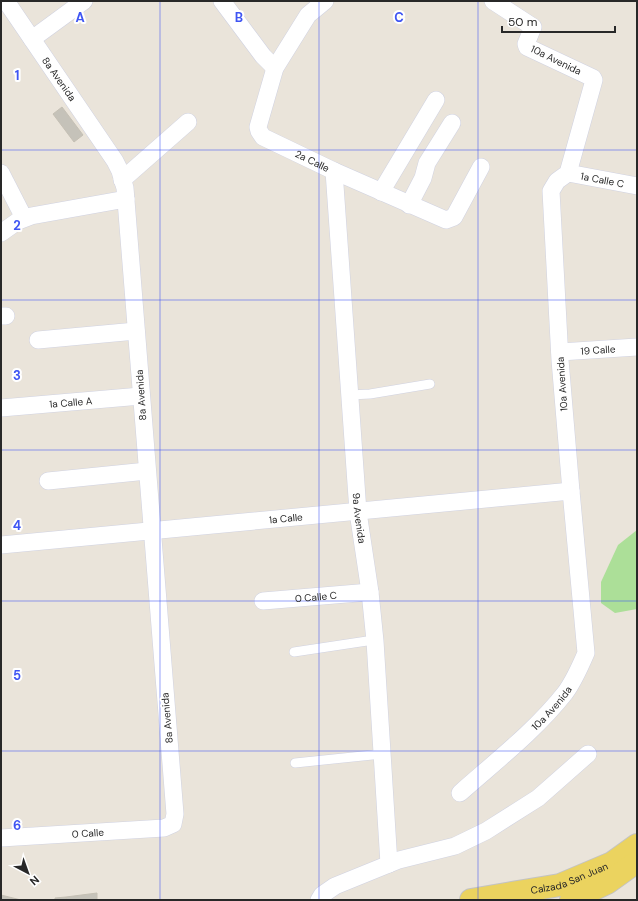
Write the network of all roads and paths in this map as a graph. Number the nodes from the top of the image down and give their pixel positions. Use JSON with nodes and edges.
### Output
{"nodes":[{"id":1,"x":6,"y":1,"type":"edge"},
{"id":2,"x":84,"y":1,"type":"edge"},
{"id":3,"x":222,"y":1,"type":"edge"},
{"id":4,"x":325,"y":1,"type":"edge"},
{"id":5,"x":493,"y":1,"type":"edge"},
{"id":6,"x":32,"y":39,"type":"junction"},
{"id":7,"x":275,"y":68,"type":"junction"},
{"id":8,"x":436,"y":100,"type":"dead end"},
{"id":9,"x":188,"y":122,"type":"dead end"},
{"id":10,"x":452,"y":123,"type":"dead end"},
{"id":11,"x":481,"y":167,"type":"dead end"},
{"id":12,"x":334,"y":171,"type":"junction"},
{"id":13,"x":1,"y":173,"type":"edge"},
{"id":14,"x":568,"y":173,"type":"junction"},
{"id":15,"x":122,"y":180,"type":"junction"},
{"id":16,"x":637,"y":186,"type":"edge"},
{"id":17,"x":381,"y":192,"type":"junction"},
{"id":18,"x":126,"y":198,"type":"junction"},
{"id":19,"x":409,"y":205,"type":"junction"},
{"id":20,"x":24,"y":218,"type":"junction"},
{"id":21,"x":1,"y":233,"type":"edge"},
{"id":22,"x":136,"y":331,"type":"junction"},
{"id":23,"x":38,"y":340,"type":"dead end"},
{"id":24,"x":637,"y":347,"type":"edge"},
{"id":25,"x":560,"y":352,"type":"junction"},
{"id":26,"x":430,"y":384,"type":"dead end"},
{"id":27,"x":350,"y":395,"type":"junction"},
{"id":28,"x":141,"y":396,"type":"junction"},
{"id":29,"x":1,"y":408,"type":"edge"},
{"id":30,"x":147,"y":472,"type":"junction"},
{"id":31,"x":48,"y":481,"type":"dead end"},
{"id":32,"x":571,"y":491,"type":"junction"},
{"id":33,"x":358,"y":512,"type":"junction"},
{"id":34,"x":152,"y":531,"type":"junction"},
{"id":35,"x":1,"y":545,"type":"edge"},
{"id":36,"x":370,"y":592,"type":"junction"},
{"id":37,"x":263,"y":601,"type":"dead end"},
{"id":38,"x":375,"y":641,"type":"junction"},
{"id":39,"x":294,"y":652,"type":"dead end"},
{"id":40,"x":382,"y":754,"type":"junction"},
{"id":41,"x":588,"y":754,"type":"dead end"},
{"id":42,"x":295,"y":763,"type":"dead end"},
{"id":43,"x":460,"y":793,"type":"dead end"},
{"id":44,"x":173,"y":824,"type":"joint"},
{"id":45,"x":1,"y":838,"type":"edge"},
{"id":46,"x":637,"y":845,"type":"edge"},
{"id":47,"x":637,"y":861,"type":"edge"},
{"id":48,"x":389,"y":864,"type":"junction"},
{"id":49,"x":637,"y":871,"type":"edge"},
{"id":50,"x":319,"y":900,"type":"edge"},
{"id":51,"x":471,"y":900,"type":"edge"},
{"id":52,"x":571,"y":900,"type":"edge"},
{"id":53,"x":603,"y":900,"type":"edge"}],
"edges":[{"from":1,"to":6,"type":"street","name":"8a Avenida"},
{"from":2,"to":6,"type":"street"},
{"from":3,"to":7,"type":"street"},
{"from":4,"to":7,"type":"street","name":"2a Calle"},
{"from":5,"to":14,"type":"street","name":"10a Avenida"},
{"from":6,"to":15,"type":"street","name":"8a Avenida"},
{"from":7,"to":12,"type":"street","name":"2a Calle"},
{"from":8,"to":17,"type":"street"},
{"from":9,"to":15,"type":"street"},
{"from":10,"to":19,"type":"street"},
{"from":11,"to":19,"type":"street","name":"2a Calle"},
{"from":12,"to":17,"type":"street","name":"2a Calle"},
{"from":12,"to":27,"type":"street","name":"9a Avenida"},
{"from":13,"to":20,"type":"street"},
{"from":14,"to":16,"type":"street","name":"1a Calle C"},
{"from":14,"to":25,"type":"street","name":"10a Avenida"},
{"from":15,"to":18,"type":"street","name":"8a Avenida"},
{"from":17,"to":19,"type":"street","name":"2a Calle"},
{"from":18,"to":20,"type":"street"},
{"from":18,"to":22,"type":"street","name":"8a Avenida"},
{"from":20,"to":21,"type":"street"},
{"from":22,"to":23,"type":"street"},
{"from":22,"to":28,"type":"street","name":"8a Avenida"},
{"from":24,"to":25,"type":"street","name":"19 Calle"},
{"from":25,"to":32,"type":"street","name":"10a Avenida"},
{"from":26,"to":27,"type":"lane"},
{"from":27,"to":33,"type":"street","name":"9a Avenida"},
{"from":28,"to":29,"type":"street","name":"1a Calle A"},
{"from":28,"to":30,"type":"street","name":"8a Avenida"},
{"from":30,"to":31,"type":"street"},
{"from":30,"to":34,"type":"street","name":"8a Avenida"},
{"from":32,"to":33,"type":"street","name":"1a Calle"},
{"from":32,"to":43,"type":"street","name":"10a Avenida"},
{"from":33,"to":34,"type":"street","name":"1a Calle"},
{"from":33,"to":36,"type":"street","name":"9a Avenida"},
{"from":34,"to":35,"type":"street","name":"1a Calle"},
{"from":34,"to":44,"type":"street","name":"8a Avenida"},
{"from":36,"to":37,"type":"street","name":"0 Calle C"},
{"from":36,"to":38,"type":"street","name":"9a Avenida"},
{"from":38,"to":39,"type":"lane"},
{"from":38,"to":40,"type":"street","name":"9a Avenida"},
{"from":40,"to":42,"type":"lane"},
{"from":40,"to":48,"type":"street","name":"9a Avenida"},
{"from":41,"to":48,"type":"street"},
{"from":44,"to":45,"type":"street","name":"0 Calle"},
{"from":46,"to":51,"type":"main road","name":"Calzada San Juan"},
{"from":47,"to":52,"type":"main road","name":"Calzada San Juan"},
{"from":48,"to":50,"type":"street"},
{"from":49,"to":53,"type":"main road"}]}
